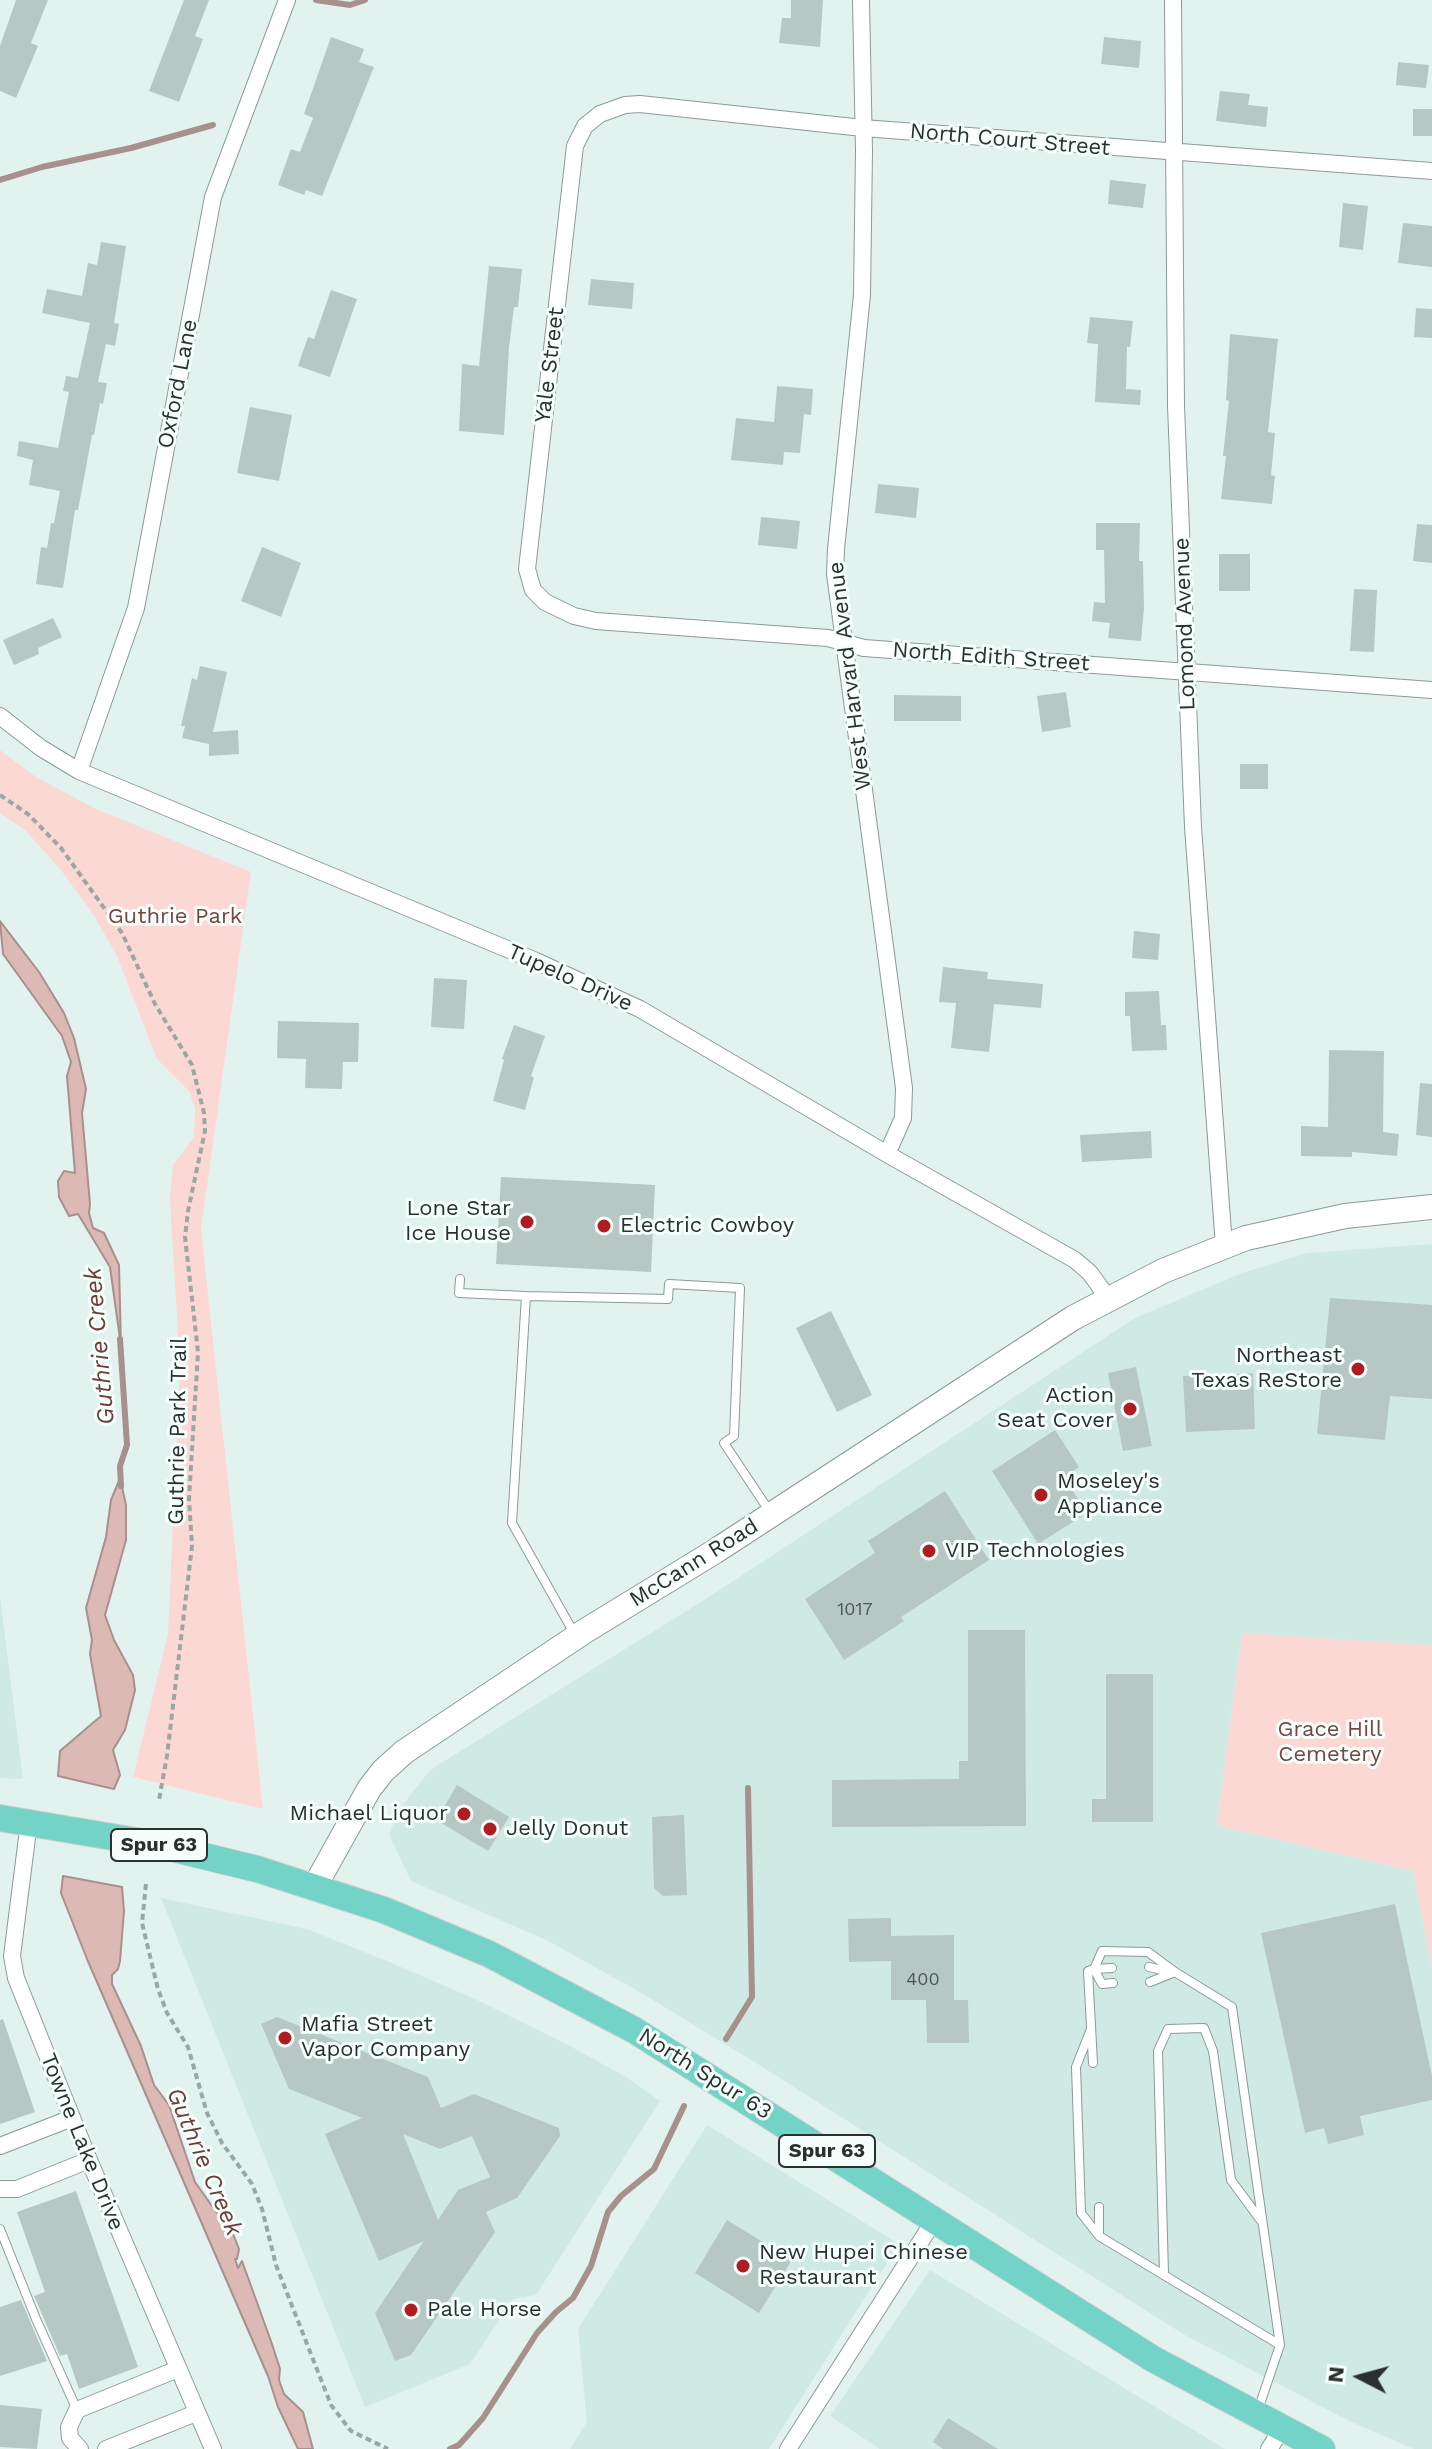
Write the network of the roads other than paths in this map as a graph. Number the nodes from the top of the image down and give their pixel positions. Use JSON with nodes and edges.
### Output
{"nodes":[{"id":1,"x":287,"y":0,"type":"edge"},
{"id":2,"x":861,"y":0,"type":"edge"},
{"id":3,"x":1173,"y":0,"type":"edge"},
{"id":4,"x":592,"y":119,"type":"joint"},
{"id":5,"x":863,"y":128,"type":"junction"},
{"id":6,"x":1173,"y":153,"type":"junction"},
{"id":7,"x":1432,"y":171,"type":"edge"},
{"id":8,"x":553,"y":607,"type":"joint"},
{"id":9,"x":845,"y":642,"type":"junction"},
{"id":10,"x":1188,"y":670,"type":"junction"},
{"id":11,"x":1432,"y":690,"type":"edge"},
{"id":12,"x":0,"y":716,"type":"edge"},
{"id":13,"x":79,"y":771,"type":"junction"},
{"id":14,"x":887,"y":1154,"type":"junction"},
{"id":15,"x":1432,"y":1207,"type":"edge"},
{"id":16,"x":1224,"y":1246,"type":"junction"},
{"id":17,"x":460,"y":1279,"type":"dead end"},
{"id":18,"x":526,"y":1296,"type":"junction"},
{"id":19,"x":1108,"y":1298,"type":"junction"},
{"id":20,"x":772,"y":1514,"type":"junction"},
{"id":21,"x":576,"y":1637,"type":"junction"},
{"id":22,"x":0,"y":1818,"type":"edge"},
{"id":23,"x":29,"y":1822,"type":"junction"},
{"id":24,"x":315,"y":1886,"type":"junction"},
{"id":25,"x":1149,"y":1967,"type":"dead end"},
{"id":26,"x":1112,"y":1968,"type":"dead end"},
{"id":27,"x":1094,"y":1969,"type":"junction"},
{"id":28,"x":1175,"y":1972,"type":"junction"},
{"id":29,"x":1150,"y":1982,"type":"dead end"},
{"id":30,"x":1113,"y":1983,"type":"dead end"},
{"id":31,"x":1091,"y":2029,"type":"junction"},
{"id":32,"x":1093,"y":2063,"type":"dead end"},
{"id":33,"x":72,"y":2118,"type":"junction"},
{"id":34,"x":0,"y":2146,"type":"edge"},
{"id":35,"x":89,"y":2160,"type":"junction"},
{"id":36,"x":1,"y":2193,"type":"edge"},
{"id":37,"x":1099,"y":2207,"type":"dead end"},
{"id":38,"x":935,"y":2219,"type":"junction"},
{"id":39,"x":1262,"y":2223,"type":"junction"},
{"id":40,"x":0,"y":2229,"type":"edge"},
{"id":41,"x":1099,"y":2236,"type":"junction"},
{"id":42,"x":1164,"y":2274,"type":"junction"},
{"id":43,"x":1280,"y":2345,"type":"junction"},
{"id":44,"x":178,"y":2369,"type":"junction"},
{"id":45,"x":77,"y":2410,"type":"junction"},
{"id":46,"x":196,"y":2413,"type":"junction"},
{"id":47,"x":1256,"y":2415,"type":"junction"},
{"id":48,"x":1276,"y":2439,"type":"edge"},
{"id":49,"x":80,"y":2449,"type":"edge"},
{"id":50,"x":106,"y":2449,"type":"edge"},
{"id":51,"x":213,"y":2449,"type":"edge"},
{"id":52,"x":788,"y":2449,"type":"edge"},
{"id":53,"x":1322,"y":2449,"type":"edge"}],
"edges":[{"from":1,"to":13,"type":"street","name":"Oxford Lane"},
{"from":2,"to":5,"type":"street","name":"West Harvard Avenue"},
{"from":3,"to":6,"type":"street","name":"Lomond Avenue"},
{"from":4,"to":5,"type":"street","name":"North Court Street"},
{"from":4,"to":8,"type":"street","name":"Yale Street"},
{"from":5,"to":6,"type":"street","name":"North Court Street"},
{"from":5,"to":9,"type":"street","name":"West Harvard Avenue"},
{"from":6,"to":7,"type":"street","name":"North Court Street"},
{"from":6,"to":10,"type":"street","name":"Lomond Avenue"},
{"from":8,"to":9,"type":"street","name":"North Edith Street"},
{"from":9,"to":10,"type":"street","name":"North Edith Street"},
{"from":9,"to":14,"type":"street","name":"West Harvard Avenue"},
{"from":10,"to":11,"type":"street","name":"North Edith Street"},
{"from":10,"to":16,"type":"street","name":"Lomond Avenue"},
{"from":12,"to":13,"type":"street","name":"Tupelo Drive"},
{"from":13,"to":14,"type":"street","name":"Tupelo Drive"},
{"from":14,"to":19,"type":"street","name":"Tupelo Drive"},
{"from":15,"to":16,"type":"street","name":"McCann Road"},
{"from":16,"to":19,"type":"street","name":"McCann Road"},
{"from":17,"to":18,"type":"lane"},
{"from":18,"to":20,"type":"lane"},
{"from":18,"to":21,"type":"lane"},
{"from":19,"to":20,"type":"street","name":"McCann Road"},
{"from":20,"to":21,"type":"street","name":"McCann Road"},
{"from":21,"to":24,"type":"street","name":"McCann Road"},
{"from":22,"to":23,"type":"main road","number":"Spur 63"},
{"from":23,"to":24,"type":"main road","number":"Spur 63"},
{"from":23,"to":33,"type":"street","name":"Towne Lake Drive"},
{"from":24,"to":38,"type":"main road","name":"North Spur 63","number":"Spur 63"},
{"from":25,"to":28,"type":"lane"},
{"from":26,"to":27,"type":"lane"},
{"from":27,"to":28,"type":"lane"},
{"from":27,"to":30,"type":"lane"},
{"from":27,"to":31,"type":"lane"},
{"from":28,"to":29,"type":"lane"},
{"from":28,"to":39,"type":"lane"},
{"from":31,"to":32,"type":"lane"},
{"from":31,"to":41,"type":"lane"},
{"from":33,"to":34,"type":"street"},
{"from":33,"to":35,"type":"street","name":"Towne Lake Drive"},
{"from":35,"to":36,"type":"street"},
{"from":35,"to":44,"type":"street","name":"Towne Lake Drive"},
{"from":37,"to":41,"type":"lane"},
{"from":38,"to":47,"type":"main road","name":"North Spur 63","number":"Spur 63"},
{"from":38,"to":52,"type":"street"},
{"from":39,"to":42,"type":"lane"},
{"from":39,"to":43,"type":"lane"},
{"from":40,"to":45,"type":"lane"},
{"from":41,"to":42,"type":"lane"},
{"from":42,"to":43,"type":"lane"},
{"from":43,"to":47,"type":"lane"},
{"from":44,"to":45,"type":"street"},
{"from":44,"to":46,"type":"street","name":"Towne Lake Drive"},
{"from":45,"to":49,"type":"street"},
{"from":46,"to":50,"type":"street"},
{"from":46,"to":51,"type":"street","name":"Towne Lake Drive"},
{"from":47,"to":48,"type":"main road","name":"North Spur 63","number":"Spur 63"},
{"from":48,"to":53,"type":"main road","name":"North Spur 63","number":"Spur 63"}]}
